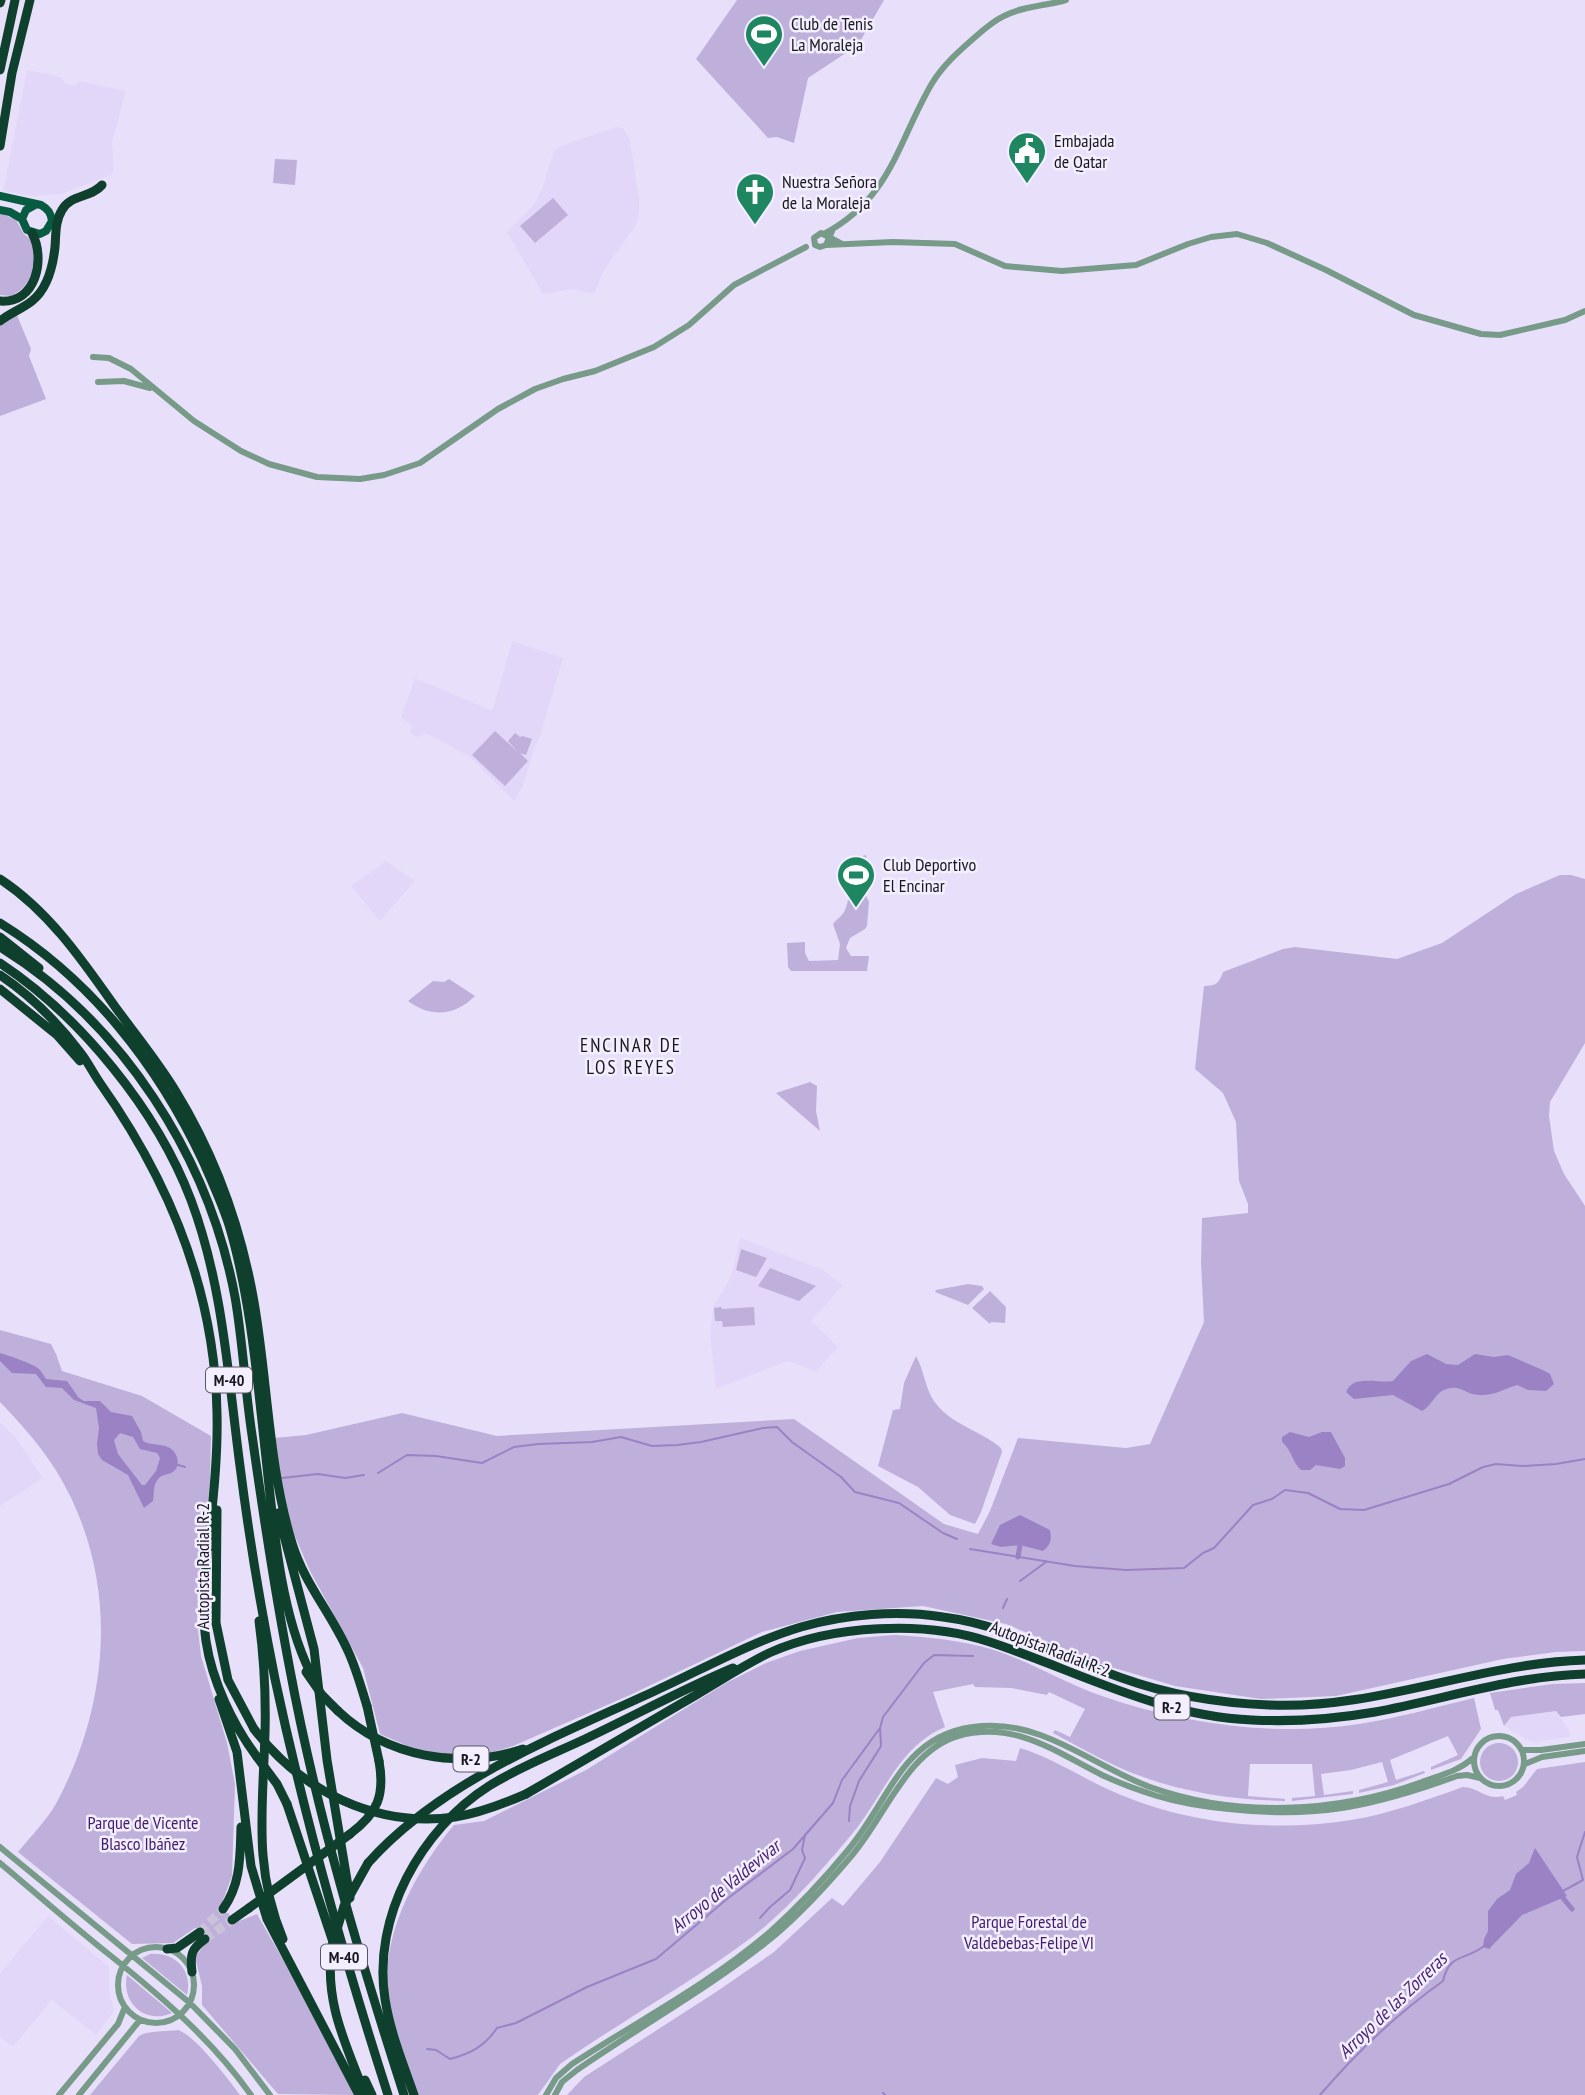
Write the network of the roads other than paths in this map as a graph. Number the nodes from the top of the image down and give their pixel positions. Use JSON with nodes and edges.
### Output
{"nodes":[{"id":1,"x":16,"y":0,"type":"edge"},
{"id":2,"x":30,"y":0,"type":"edge"},
{"id":3,"x":1066,"y":0,"type":"edge"},
{"id":4,"x":0,"y":70,"type":"edge"},
{"id":5,"x":0,"y":146,"type":"edge"},
{"id":6,"x":102,"y":185,"type":"dead end"},
{"id":7,"x":1,"y":196,"type":"edge"},
{"id":8,"x":35,"y":205,"type":"junction"},
{"id":9,"x":0,"y":210,"type":"edge"},
{"id":10,"x":22,"y":219,"type":"junction"},
{"id":11,"x":50,"y":225,"type":"junction"},
{"id":12,"x":835,"y":228,"type":"junction"},
{"id":13,"x":32,"y":233,"type":"junction"},
{"id":14,"x":826,"y":239,"type":"junction"},
{"id":15,"x":835,"y":241,"type":"junction"},
{"id":16,"x":814,"y":242,"type":"junction"},
{"id":17,"x":844,"y":245,"type":"junction"},
{"id":18,"x":50,"y":269,"type":"junction"},
{"id":19,"x":0,"y":301,"type":"edge"},
{"id":20,"x":1585,"y":311,"type":"edge"},
{"id":21,"x":0,"y":321,"type":"edge"},
{"id":22,"x":93,"y":357,"type":"dead end"},
{"id":23,"x":98,"y":382,"type":"dead end"},
{"id":24,"x":161,"y":394,"type":"junction"},
{"id":25,"x":0,"y":879,"type":"edge"},
{"id":26,"x":0,"y":923,"type":"edge"},
{"id":27,"x":0,"y":937,"type":"edge"},
{"id":28,"x":0,"y":947,"type":"edge"},
{"id":29,"x":0,"y":964,"type":"edge"},
{"id":30,"x":0,"y":975,"type":"edge"},
{"id":31,"x":53,"y":985,"type":"junction"},
{"id":32,"x":0,"y":989,"type":"edge"},
{"id":33,"x":100,"y":1083,"type":"junction"},
{"id":34,"x":217,"y":1414,"type":"junction"},
{"id":35,"x":265,"y":1449,"type":"junction"},
{"id":36,"x":256,"y":1572,"type":"junction"},
{"id":37,"x":274,"y":1578,"type":"junction"},
{"id":38,"x":769,"y":1653,"type":"junction"},
{"id":39,"x":1585,"y":1660,"type":"edge"},
{"id":40,"x":211,"y":1665,"type":"junction"},
{"id":41,"x":308,"y":1672,"type":"junction"},
{"id":42,"x":1585,"y":1674,"type":"edge"},
{"id":43,"x":608,"y":1713,"type":"junction"},
{"id":44,"x":1585,"y":1744,"type":"edge"},
{"id":45,"x":1522,"y":1749,"type":"junction"},
{"id":46,"x":1585,"y":1751,"type":"edge"},
{"id":47,"x":1474,"y":1757,"type":"junction"},
{"id":48,"x":1525,"y":1764,"type":"junction"},
{"id":49,"x":1480,"y":1778,"type":"junction"},
{"id":50,"x":242,"y":1784,"type":"junction"},
{"id":51,"x":0,"y":1847,"type":"edge"},
{"id":52,"x":0,"y":1863,"type":"edge"},
{"id":53,"x":223,"y":1909,"type":"tunnel mouth"},
{"id":54,"x":232,"y":1920,"type":"tunnel mouth"},
{"id":55,"x":358,"y":1948,"type":"junction"},
{"id":56,"x":167,"y":1949,"type":"junction"},
{"id":57,"x":133,"y":1955,"type":"junction"},
{"id":58,"x":124,"y":1965,"type":"junction"},
{"id":59,"x":192,"y":1972,"type":"junction"},
{"id":60,"x":305,"y":1989,"type":"junction"},
{"id":61,"x":332,"y":1994,"type":"junction"},
{"id":62,"x":190,"y":2003,"type":"junction"},
{"id":63,"x":125,"y":2007,"type":"junction"},
{"id":64,"x":180,"y":2015,"type":"junction"},
{"id":65,"x":140,"y":2020,"type":"junction"},
{"id":66,"x":373,"y":2049,"type":"junction"},
{"id":67,"x":59,"y":2095,"type":"edge"},
{"id":68,"x":79,"y":2095,"type":"edge"},
{"id":69,"x":251,"y":2095,"type":"edge"},
{"id":70,"x":270,"y":2095,"type":"edge"},
{"id":71,"x":359,"y":2095,"type":"edge"},
{"id":72,"x":365,"y":2095,"type":"edge"},
{"id":73,"x":372,"y":2095,"type":"edge"},
{"id":74,"x":388,"y":2095,"type":"edge"},
{"id":75,"x":404,"y":2095,"type":"edge"},
{"id":76,"x":414,"y":2095,"type":"edge"},
{"id":77,"x":547,"y":2095,"type":"edge"},
{"id":78,"x":555,"y":2095,"type":"edge"}],
"edges":[{"from":1,"to":4,"type":"highway"},
{"from":2,"to":5,"type":"highway"},
{"from":3,"to":12,"type":"street"},
{"from":6,"to":18,"type":"highway"},
{"from":7,"to":8,"type":"main road"},
{"from":8,"to":10,"type":"main road"},
{"from":8,"to":11,"type":"main road"},
{"from":9,"to":10,"type":"main road"},
{"from":10,"to":13,"type":"main road"},
{"from":11,"to":13,"type":"main road"},
{"from":11,"to":18,"type":"highway"},
{"from":12,"to":14,"type":"street"},
{"from":12,"to":15,"type":"street"},
{"from":13,"to":19,"type":"highway"},
{"from":14,"to":15,"type":"street"},
{"from":14,"to":16,"type":"street"},
{"from":14,"to":16,"type":"street"},
{"from":14,"to":17,"type":"street"},
{"from":15,"to":17,"type":"street"},
{"from":16,"to":24,"type":"street"},
{"from":17,"to":20,"type":"street"},
{"from":18,"to":21,"type":"highway"},
{"from":22,"to":24,"type":"street"},
{"from":23,"to":24,"type":"street"},
{"from":25,"to":54,"type":"highway","bridge":true},
{"from":26,"to":35,"type":"highway"},
{"from":27,"to":31,"type":"highway"},
{"from":28,"to":31,"type":"highway","number":"M-40"},
{"from":29,"to":36,"type":"highway","number":"M-40"},
{"from":30,"to":33,"type":"highway"},
{"from":31,"to":37,"type":"highway","number":"M-40"},
{"from":32,"to":33,"type":"highway"},
{"from":33,"to":34,"type":"highway"},
{"from":34,"to":38,"type":"highway","name":"Autopista Radial R-2","number":"R-2","bridge":true},
{"from":34,"to":40,"type":"highway"},
{"from":35,"to":41,"type":"highway"},
{"from":35,"to":55,"type":"highway"},
{"from":36,"to":60,"type":"highway"},
{"from":36,"to":66,"type":"highway","number":"M-40"},
{"from":37,"to":41,"type":"highway","name":"Autopista Radial R-2","number":"R-2"},
{"from":37,"to":55,"type":"highway","number":"M-40"},
{"from":38,"to":42,"type":"highway","name":"Autopista Radial R-2","number":"R-2"},
{"from":38,"to":76,"type":"highway"},
{"from":39,"to":43,"type":"highway","name":"Autopista Radial R-2","number":"R-2"},
{"from":40,"to":50,"type":"highway"},
{"from":40,"to":66,"type":"highway","bridge":true},
{"from":41,"to":43,"type":"highway","name":"Autopista Radial R-2","number":"R-2","bridge":true},
{"from":43,"to":61,"type":"highway","name":"Autopista Radial R-2","number":"R-2","bridge":true},
{"from":44,"to":45,"type":"street"},
{"from":45,"to":47,"type":"street"},
{"from":45,"to":48,"type":"street"},
{"from":46,"to":48,"type":"street"},
{"from":47,"to":49,"type":"street"},
{"from":47,"to":77,"type":"street"},
{"from":48,"to":49,"type":"street"},
{"from":49,"to":78,"type":"street"},
{"from":50,"to":53,"type":"highway"},
{"from":50,"to":60,"type":"highway"},
{"from":51,"to":57,"type":"street"},
{"from":52,"to":58,"type":"street"},
{"from":55,"to":75,"type":"highway","number":"M-40"},
{"from":56,"to":57,"type":"street"},
{"from":56,"to":59,"type":"street"},
{"from":56,"to":59,"type":"highway"},
{"from":57,"to":58,"type":"street"},
{"from":57,"to":62,"type":"street"},
{"from":58,"to":63,"type":"street"},
{"from":58,"to":64,"type":"street"},
{"from":59,"to":62,"type":"street"},
{"from":60,"to":71,"type":"highway"},
{"from":61,"to":72,"type":"highway"},
{"from":61,"to":73,"type":"highway"},
{"from":62,"to":64,"type":"street"},
{"from":62,"to":70,"type":"street"},
{"from":63,"to":65,"type":"street"},
{"from":63,"to":67,"type":"street"},
{"from":64,"to":65,"type":"street"},
{"from":64,"to":69,"type":"street"},
{"from":65,"to":68,"type":"street"},
{"from":66,"to":74,"type":"highway","number":"M-40"}]}
